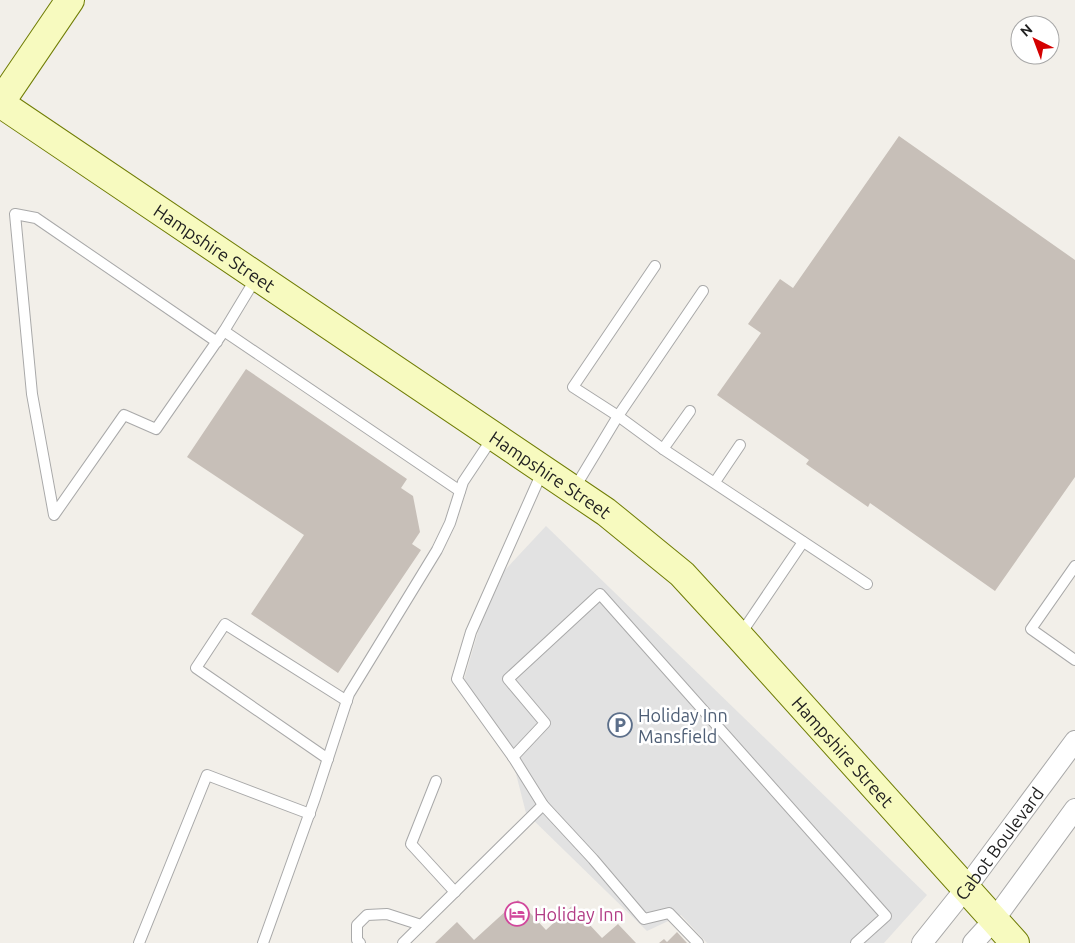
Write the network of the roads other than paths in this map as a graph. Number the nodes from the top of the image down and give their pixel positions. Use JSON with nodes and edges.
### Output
{"nodes":[{"id":1,"x":70,"y":0,"type":"edge"},
{"id":2,"x":0,"y":103,"type":"edge"},
{"id":3,"x":655,"y":266,"type":"dead end"},
{"id":4,"x":257,"y":277,"type":"junction"},
{"id":5,"x":703,"y":291,"type":"dead end"},
{"id":6,"x":224,"y":331,"type":"junction"},
{"id":7,"x":217,"y":342,"type":"junction"},
{"id":8,"x":690,"y":411,"type":"dead end"},
{"id":9,"x":618,"y":416,"type":"junction"},
{"id":10,"x":493,"y":436,"type":"junction"},
{"id":11,"x":740,"y":445,"type":"dead end"},
{"id":12,"x":663,"y":449,"type":"junction"},
{"id":13,"x":543,"y":469,"type":"junction"},
{"id":14,"x":715,"y":482,"type":"junction"},
{"id":15,"x":574,"y":490,"type":"junction"},
{"id":16,"x":460,"y":491,"type":"junction"},
{"id":17,"x":803,"y":542,"type":"junction"},
{"id":18,"x":1075,"y":566,"type":"edge"},
{"id":19,"x":867,"y":584,"type":"dead end"},
{"id":20,"x":739,"y":636,"type":"junction"},
{"id":21,"x":1075,"y":660,"type":"edge"},
{"id":22,"x":347,"y":701,"type":"junction"},
{"id":23,"x":1075,"y":741,"type":"edge"},
{"id":24,"x":513,"y":757,"type":"junction"},
{"id":25,"x":328,"y":759,"type":"junction"},
{"id":26,"x":436,"y":781,"type":"dead end"},
{"id":27,"x":543,"y":805,"type":"junction"},
{"id":28,"x":1075,"y":809,"type":"edge"},
{"id":29,"x":310,"y":814,"type":"junction"},
{"id":30,"x":966,"y":888,"type":"junction"},
{"id":31,"x":454,"y":892,"type":"junction"},
{"id":32,"x":994,"y":920,"type":"junction"},
{"id":33,"x":421,"y":926,"type":"junction"},
{"id":34,"x":140,"y":943,"type":"edge"},
{"id":35,"x":263,"y":943,"type":"edge"},
{"id":36,"x":360,"y":943,"type":"edge"},
{"id":37,"x":403,"y":943,"type":"edge"},
{"id":38,"x":698,"y":943,"type":"edge"},
{"id":39,"x":856,"y":943,"type":"edge"},
{"id":40,"x":922,"y":943,"type":"edge"},
{"id":41,"x":973,"y":943,"type":"edge"},
{"id":42,"x":1015,"y":943,"type":"edge"}],
"edges":[{"from":1,"to":2,"type":"street"},
{"from":2,"to":4,"type":"street","name":"Hampshire Street"},
{"from":3,"to":9,"type":"lane"},
{"from":4,"to":6,"type":"lane"},
{"from":4,"to":10,"type":"street","name":"Hampshire Street"},
{"from":5,"to":9,"type":"lane"},
{"from":6,"to":7,"type":"lane"},
{"from":6,"to":16,"type":"lane"},
{"from":7,"to":7,"type":"lane"},
{"from":8,"to":12,"type":"lane"},
{"from":9,"to":12,"type":"lane"},
{"from":9,"to":15,"type":"lane"},
{"from":10,"to":13,"type":"street","name":"Hampshire Street"},
{"from":10,"to":16,"type":"lane"},
{"from":11,"to":14,"type":"lane"},
{"from":12,"to":14,"type":"lane"},
{"from":13,"to":15,"type":"street","name":"Hampshire Street"},
{"from":13,"to":24,"type":"lane"},
{"from":14,"to":17,"type":"lane"},
{"from":15,"to":20,"type":"street","name":"Hampshire Street"},
{"from":16,"to":22,"type":"lane"},
{"from":17,"to":19,"type":"lane"},
{"from":17,"to":20,"type":"lane"},
{"from":18,"to":21,"type":"lane"},
{"from":20,"to":30,"type":"street","name":"Hampshire Street"},
{"from":22,"to":25,"type":"lane"},
{"from":22,"to":25,"type":"lane"},
{"from":23,"to":30,"type":"street","name":"Cabot Boulevard"},
{"from":24,"to":27,"type":"lane"},
{"from":24,"to":39,"type":"lane"},
{"from":25,"to":29,"type":"lane"},
{"from":26,"to":31,"type":"lane"},
{"from":27,"to":31,"type":"lane"},
{"from":27,"to":38,"type":"lane"},
{"from":28,"to":32,"type":"street"},
{"from":29,"to":34,"type":"lane"},
{"from":29,"to":35,"type":"lane"},
{"from":30,"to":32,"type":"street","name":"Hampshire Street"},
{"from":30,"to":40,"type":"street","name":"Cabot Boulevard"},
{"from":31,"to":33,"type":"lane"},
{"from":32,"to":41,"type":"street"},
{"from":32,"to":42,"type":"street","name":"Hampshire Street"},
{"from":33,"to":36,"type":"lane"},
{"from":33,"to":37,"type":"lane"}]}
